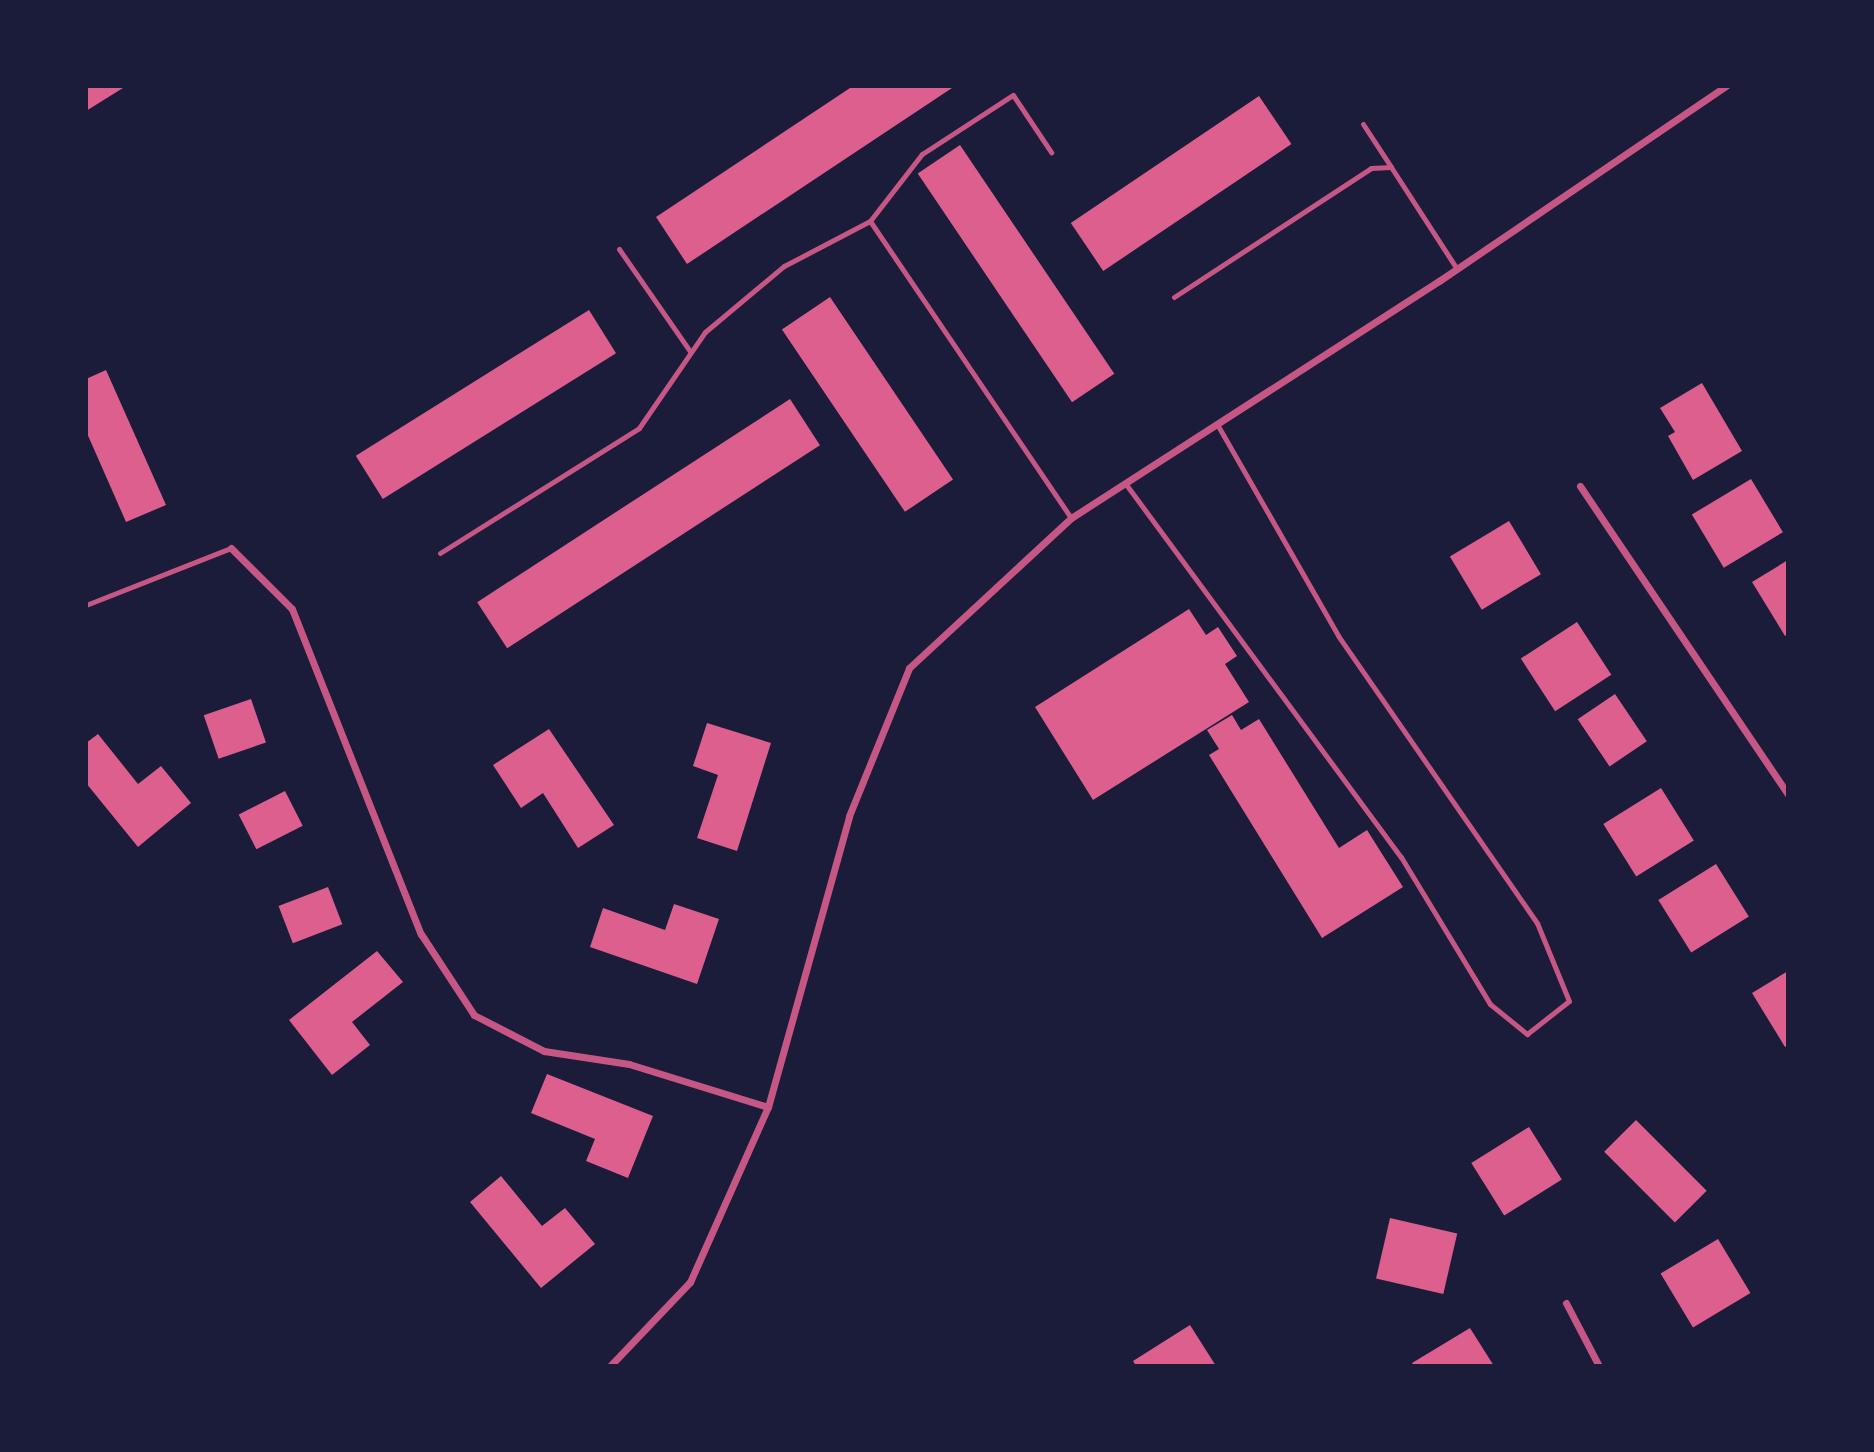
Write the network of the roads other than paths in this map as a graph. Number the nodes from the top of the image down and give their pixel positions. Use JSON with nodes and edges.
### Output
{"nodes":[{"id":1,"x":1726,"y":86,"type":"edge"},
{"id":2,"x":1363,"y":124,"type":"dead end"},
{"id":3,"x":1051,"y":152,"type":"dead end"},
{"id":4,"x":1391,"y":167,"type":"junction"},
{"id":5,"x":870,"y":221,"type":"junction"},
{"id":6,"x":619,"y":249,"type":"dead end"},
{"id":7,"x":1457,"y":269,"type":"junction"},
{"id":8,"x":1174,"y":297,"type":"dead end"},
{"id":9,"x":690,"y":351,"type":"junction"},
{"id":10,"x":1217,"y":424,"type":"junction"},
{"id":11,"x":1125,"y":483,"type":"junction"},
{"id":12,"x":1580,"y":486,"type":"dead end"},
{"id":13,"x":1071,"y":518,"type":"junction"},
{"id":14,"x":231,"y":548,"type":"joint"},
{"id":15,"x":440,"y":553,"type":"dead end"},
{"id":16,"x":86,"y":605,"type":"edge"},
{"id":17,"x":1788,"y":793,"type":"edge"},
{"id":18,"x":768,"y":1107,"type":"junction"},
{"id":19,"x":1566,"y":1303,"type":"dead end"},
{"id":20,"x":610,"y":1366,"type":"edge"},
{"id":21,"x":1599,"y":1366,"type":"edge"}],
"edges":[{"from":1,"to":7,"type":"street"},
{"from":2,"to":4,"type":"lane"},
{"from":3,"to":5,"type":"lane"},
{"from":4,"to":7,"type":"lane"},
{"from":4,"to":8,"type":"lane"},
{"from":5,"to":9,"type":"lane"},
{"from":5,"to":13,"type":"lane"},
{"from":6,"to":9,"type":"lane"},
{"from":7,"to":10,"type":"street"},
{"from":9,"to":15,"type":"lane"},
{"from":10,"to":11,"type":"street"},
{"from":10,"to":11,"type":"lane"},
{"from":11,"to":13,"type":"street"},
{"from":12,"to":17,"type":"street"},
{"from":13,"to":18,"type":"street"},
{"from":14,"to":16,"type":"lane"},
{"from":14,"to":18,"type":"street"},
{"from":18,"to":20,"type":"street"},
{"from":19,"to":21,"type":"street"}]}
